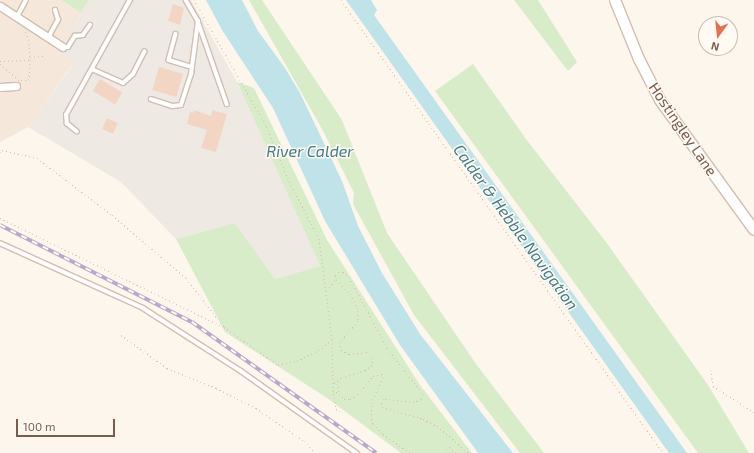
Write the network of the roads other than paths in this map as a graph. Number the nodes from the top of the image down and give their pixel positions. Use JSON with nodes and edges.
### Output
{"nodes":[{"id":1,"x":26,"y":0,"type":"edge"},
{"id":2,"x":130,"y":0,"type":"edge"},
{"id":3,"x":186,"y":0,"type":"edge"},
{"id":4,"x":615,"y":0,"type":"edge"},
{"id":5,"x":0,"y":6,"type":"edge"},
{"id":6,"x":55,"y":10,"type":"dead end"},
{"id":7,"x":16,"y":18,"type":"junction"},
{"id":8,"x":198,"y":21,"type":"junction"},
{"id":9,"x":90,"y":25,"type":"dead end"},
{"id":10,"x":176,"y":34,"type":"dead end"},
{"id":11,"x":47,"y":39,"type":"junction"},
{"id":12,"x":63,"y":47,"type":"joint"},
{"id":13,"x":144,"y":52,"type":"dead end"},
{"id":14,"x":192,"y":67,"type":"junction"},
{"id":15,"x":92,"y":69,"type":"junction"},
{"id":16,"x":0,"y":86,"type":"edge"},
{"id":17,"x":16,"y":86,"type":"road end"},
{"id":18,"x":151,"y":99,"type":"dead end"},
{"id":19,"x":227,"y":104,"type":"dead end"},
{"id":20,"x":77,"y":132,"type":"dead end"},
{"id":21,"x":754,"y":230,"type":"edge"},
{"id":22,"x":0,"y":244,"type":"edge"},
{"id":23,"x":357,"y":453,"type":"edge"}],
"edges":[{"from":1,"to":7,"type":"lane"},
{"from":2,"to":15,"type":"lane"},
{"from":3,"to":8,"type":"lane"},
{"from":4,"to":21,"type":"main road","name":"Hostingley Lane"},
{"from":5,"to":7,"type":"street"},
{"from":6,"to":11,"type":"lane"},
{"from":7,"to":11,"type":"street"},
{"from":8,"to":14,"type":"lane"},
{"from":8,"to":19,"type":"lane"},
{"from":9,"to":12,"type":"lane"},
{"from":10,"to":14,"type":"lane"},
{"from":11,"to":12,"type":"street"},
{"from":13,"to":15,"type":"lane"},
{"from":14,"to":18,"type":"lane"},
{"from":15,"to":20,"type":"lane"},
{"from":16,"to":17,"type":"street"},
{"from":22,"to":23,"type":"lane"}]}
